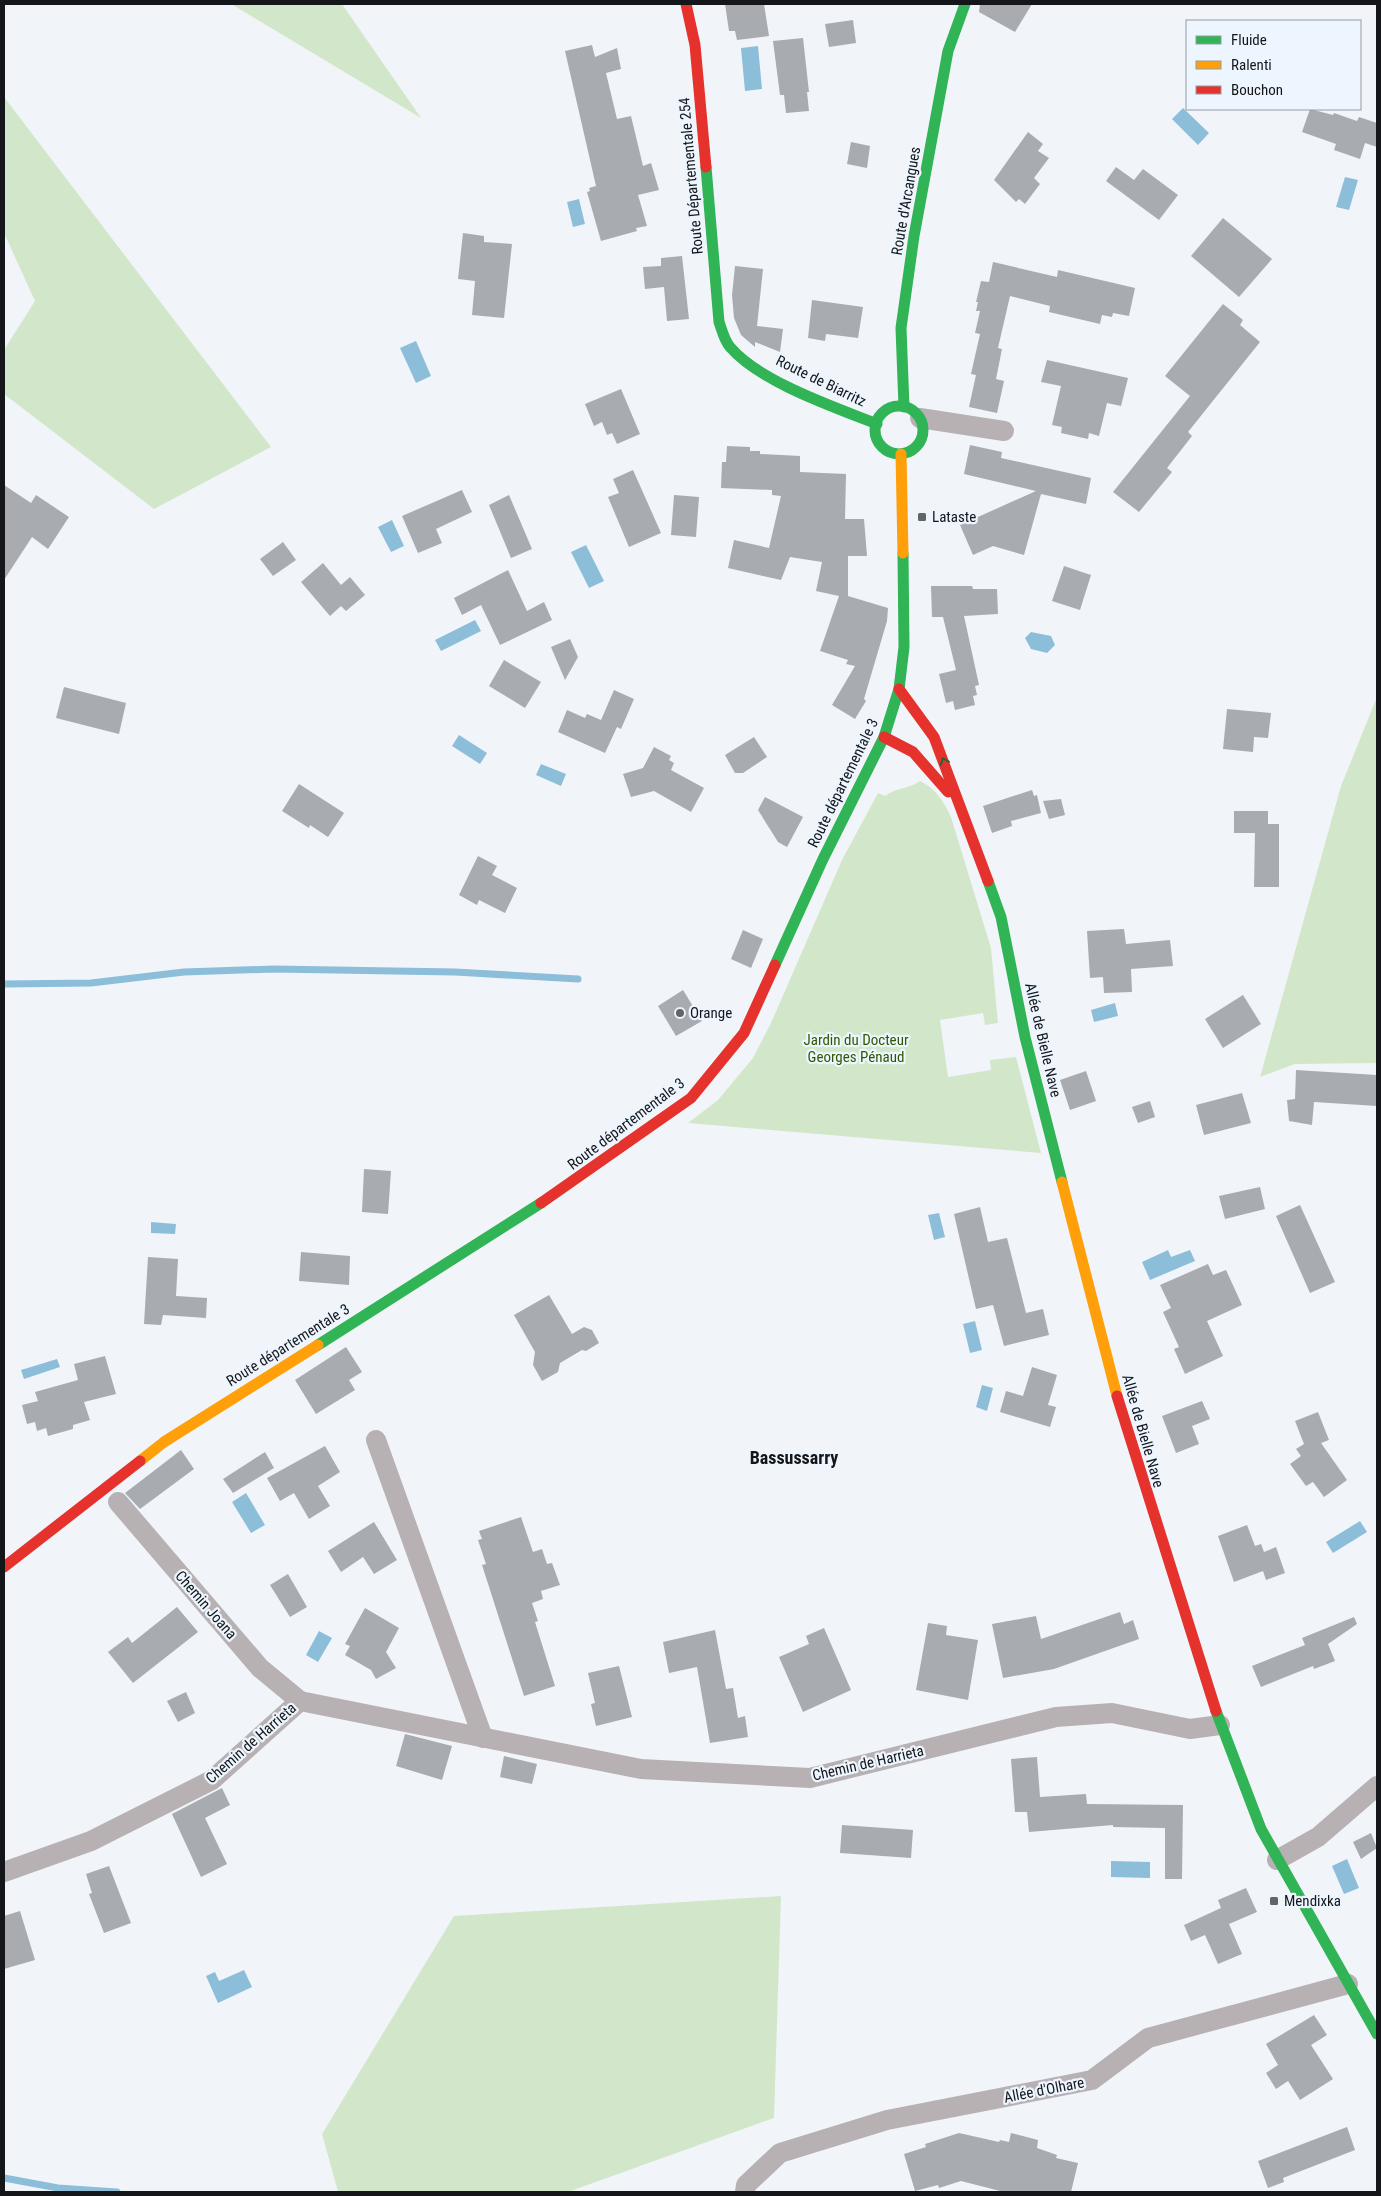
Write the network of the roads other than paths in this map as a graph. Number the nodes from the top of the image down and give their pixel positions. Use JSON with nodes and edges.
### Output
{"nodes":[{"id":1,"x":686,"y":4,"type":"edge"},
{"id":2,"x":965,"y":4,"type":"edge"},
{"id":3,"x":728,"y":346,"type":"joint"},
{"id":4,"x":912,"y":412,"type":"junction"},
{"id":5,"x":876,"y":424,"type":"junction"},
{"id":6,"x":1004,"y":431,"type":"dead end"},
{"id":7,"x":901,"y":454,"type":"junction"},
{"id":8,"x":899,"y":689,"type":"junction"},
{"id":9,"x":884,"y":737,"type":"junction"},
{"id":10,"x":960,"y":807,"type":"junction"},
{"id":11,"x":376,"y":1440,"type":"dead end"},
{"id":12,"x":118,"y":1502,"type":"dead end"},
{"id":13,"x":4,"y":1567,"type":"edge"},
{"id":14,"x":300,"y":1701,"type":"junction"},
{"id":15,"x":1220,"y":1725,"type":"junction"},
{"id":16,"x":483,"y":1738,"type":"junction"},
{"id":17,"x":1377,"y":1786,"type":"edge"},
{"id":18,"x":1277,"y":1860,"type":"junction"},
{"id":19,"x":4,"y":1872,"type":"edge"},
{"id":20,"x":1348,"y":1984,"type":"junction"},
{"id":21,"x":1377,"y":2034,"type":"edge"},
{"id":22,"x":745,"y":2192,"type":"edge"}],
"edges":[{"from":1,"to":3,"type":"main road","name":"Route Départementale 254"},
{"from":2,"to":4,"type":"main road","name":"Route d'Arcangues"},
{"from":3,"to":5,"type":"main road","name":"Route de Biarritz"},
{"from":4,"to":5,"type":"main road"},
{"from":4,"to":6,"type":"street"},
{"from":4,"to":7,"type":"main road"},
{"from":5,"to":7,"type":"main road"},
{"from":7,"to":8,"type":"main road","name":"Route départementale 3"},
{"from":8,"to":9,"type":"main road","name":"Route départementale 3"},
{"from":10,"to":8,"type":"main road","name":"Allée de Bielle Nave","one_way":true},
{"from":9,"to":10,"type":"main road","name":"Allée de Bielle Nave"},
{"from":9,"to":13,"type":"main road","name":"Route départementale 3"},
{"from":10,"to":15,"type":"main road","name":"Allée de Bielle Nave"},
{"from":11,"to":16,"type":"street"},
{"from":12,"to":14,"type":"street","name":"Chemin Joana"},
{"from":14,"to":16,"type":"street","name":"Chemin de Harrieta"},
{"from":14,"to":19,"type":"street","name":"Chemin de Harrieta"},
{"from":15,"to":16,"type":"street","name":"Chemin de Harrieta"},
{"from":15,"to":18,"type":"main road","name":"Allée de Bielle Nave"},
{"from":17,"to":18,"type":"street"},
{"from":18,"to":20,"type":"main road","name":"Allée de Bielle Nave"},
{"from":20,"to":21,"type":"main road","name":"Allée de Bielle Nave"},
{"from":20,"to":22,"type":"street","name":"Allée d'Olhare"}]}
